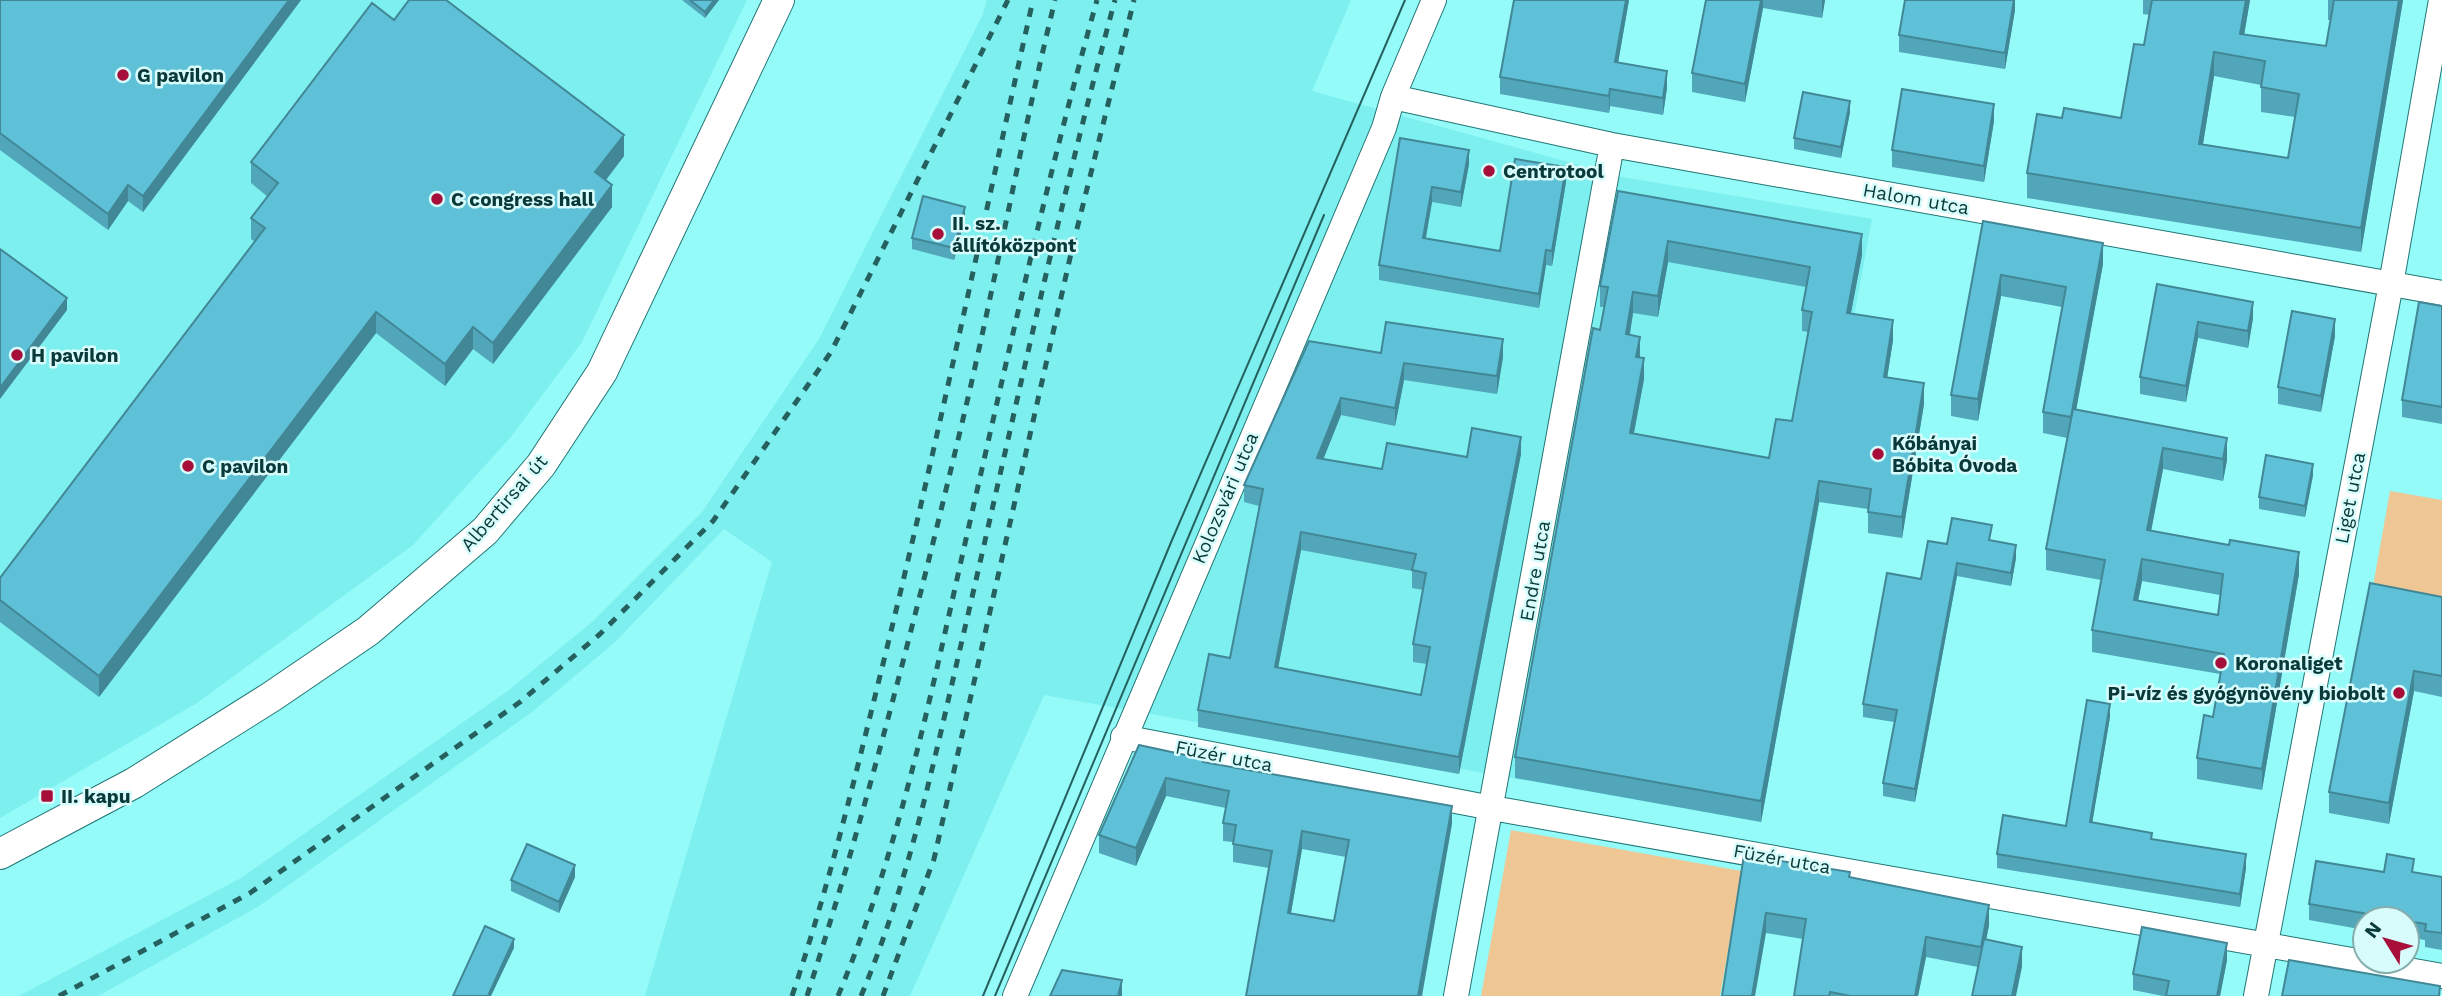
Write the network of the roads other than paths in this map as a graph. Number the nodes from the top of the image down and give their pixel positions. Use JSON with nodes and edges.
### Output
{"nodes":[{"id":1,"x":779,"y":0,"type":"edge"},
{"id":2,"x":1434,"y":0,"type":"edge"},
{"id":3,"x":2441,"y":0,"type":"edge"},
{"id":4,"x":1393,"y":97,"type":"junction"},
{"id":5,"x":1612,"y":145,"type":"junction"},
{"id":6,"x":2391,"y":284,"type":"junction"},
{"id":7,"x":2442,"y":293,"type":"edge"},
{"id":8,"x":1123,"y":737,"type":"junction"},
{"id":9,"x":1492,"y":808,"type":"junction"},
{"id":10,"x":0,"y":854,"type":"edge"},
{"id":11,"x":2265,"y":944,"type":"junction"},
{"id":12,"x":2442,"y":976,"type":"edge"},
{"id":13,"x":1015,"y":996,"type":"edge"},
{"id":14,"x":1456,"y":996,"type":"edge"},
{"id":15,"x":2256,"y":996,"type":"edge"}],
"edges":[{"from":1,"to":10,"type":"street","name":"Albertirsai út"},
{"from":2,"to":4,"type":"street","name":"Kolozsvári utca"},
{"from":3,"to":6,"type":"street","name":"Liget utca"},
{"from":4,"to":5,"type":"street","name":"Halom utca"},
{"from":4,"to":8,"type":"street","name":"Kolozsvári utca"},
{"from":5,"to":6,"type":"street","name":"Halom utca"},
{"from":5,"to":9,"type":"street","name":"Endre utca"},
{"from":6,"to":7,"type":"street","name":"Halom utca"},
{"from":6,"to":11,"type":"street","name":"Liget utca"},
{"from":8,"to":9,"type":"street","name":"Füzér utca"},
{"from":8,"to":13,"type":"street","name":"Kolozsvári utca"},
{"from":9,"to":11,"type":"street","name":"Füzér utca"},
{"from":9,"to":14,"type":"street","name":"Endre utca"},
{"from":11,"to":12,"type":"street","name":"Füzér utca"},
{"from":11,"to":15,"type":"street","name":"Liget utca"}]}
